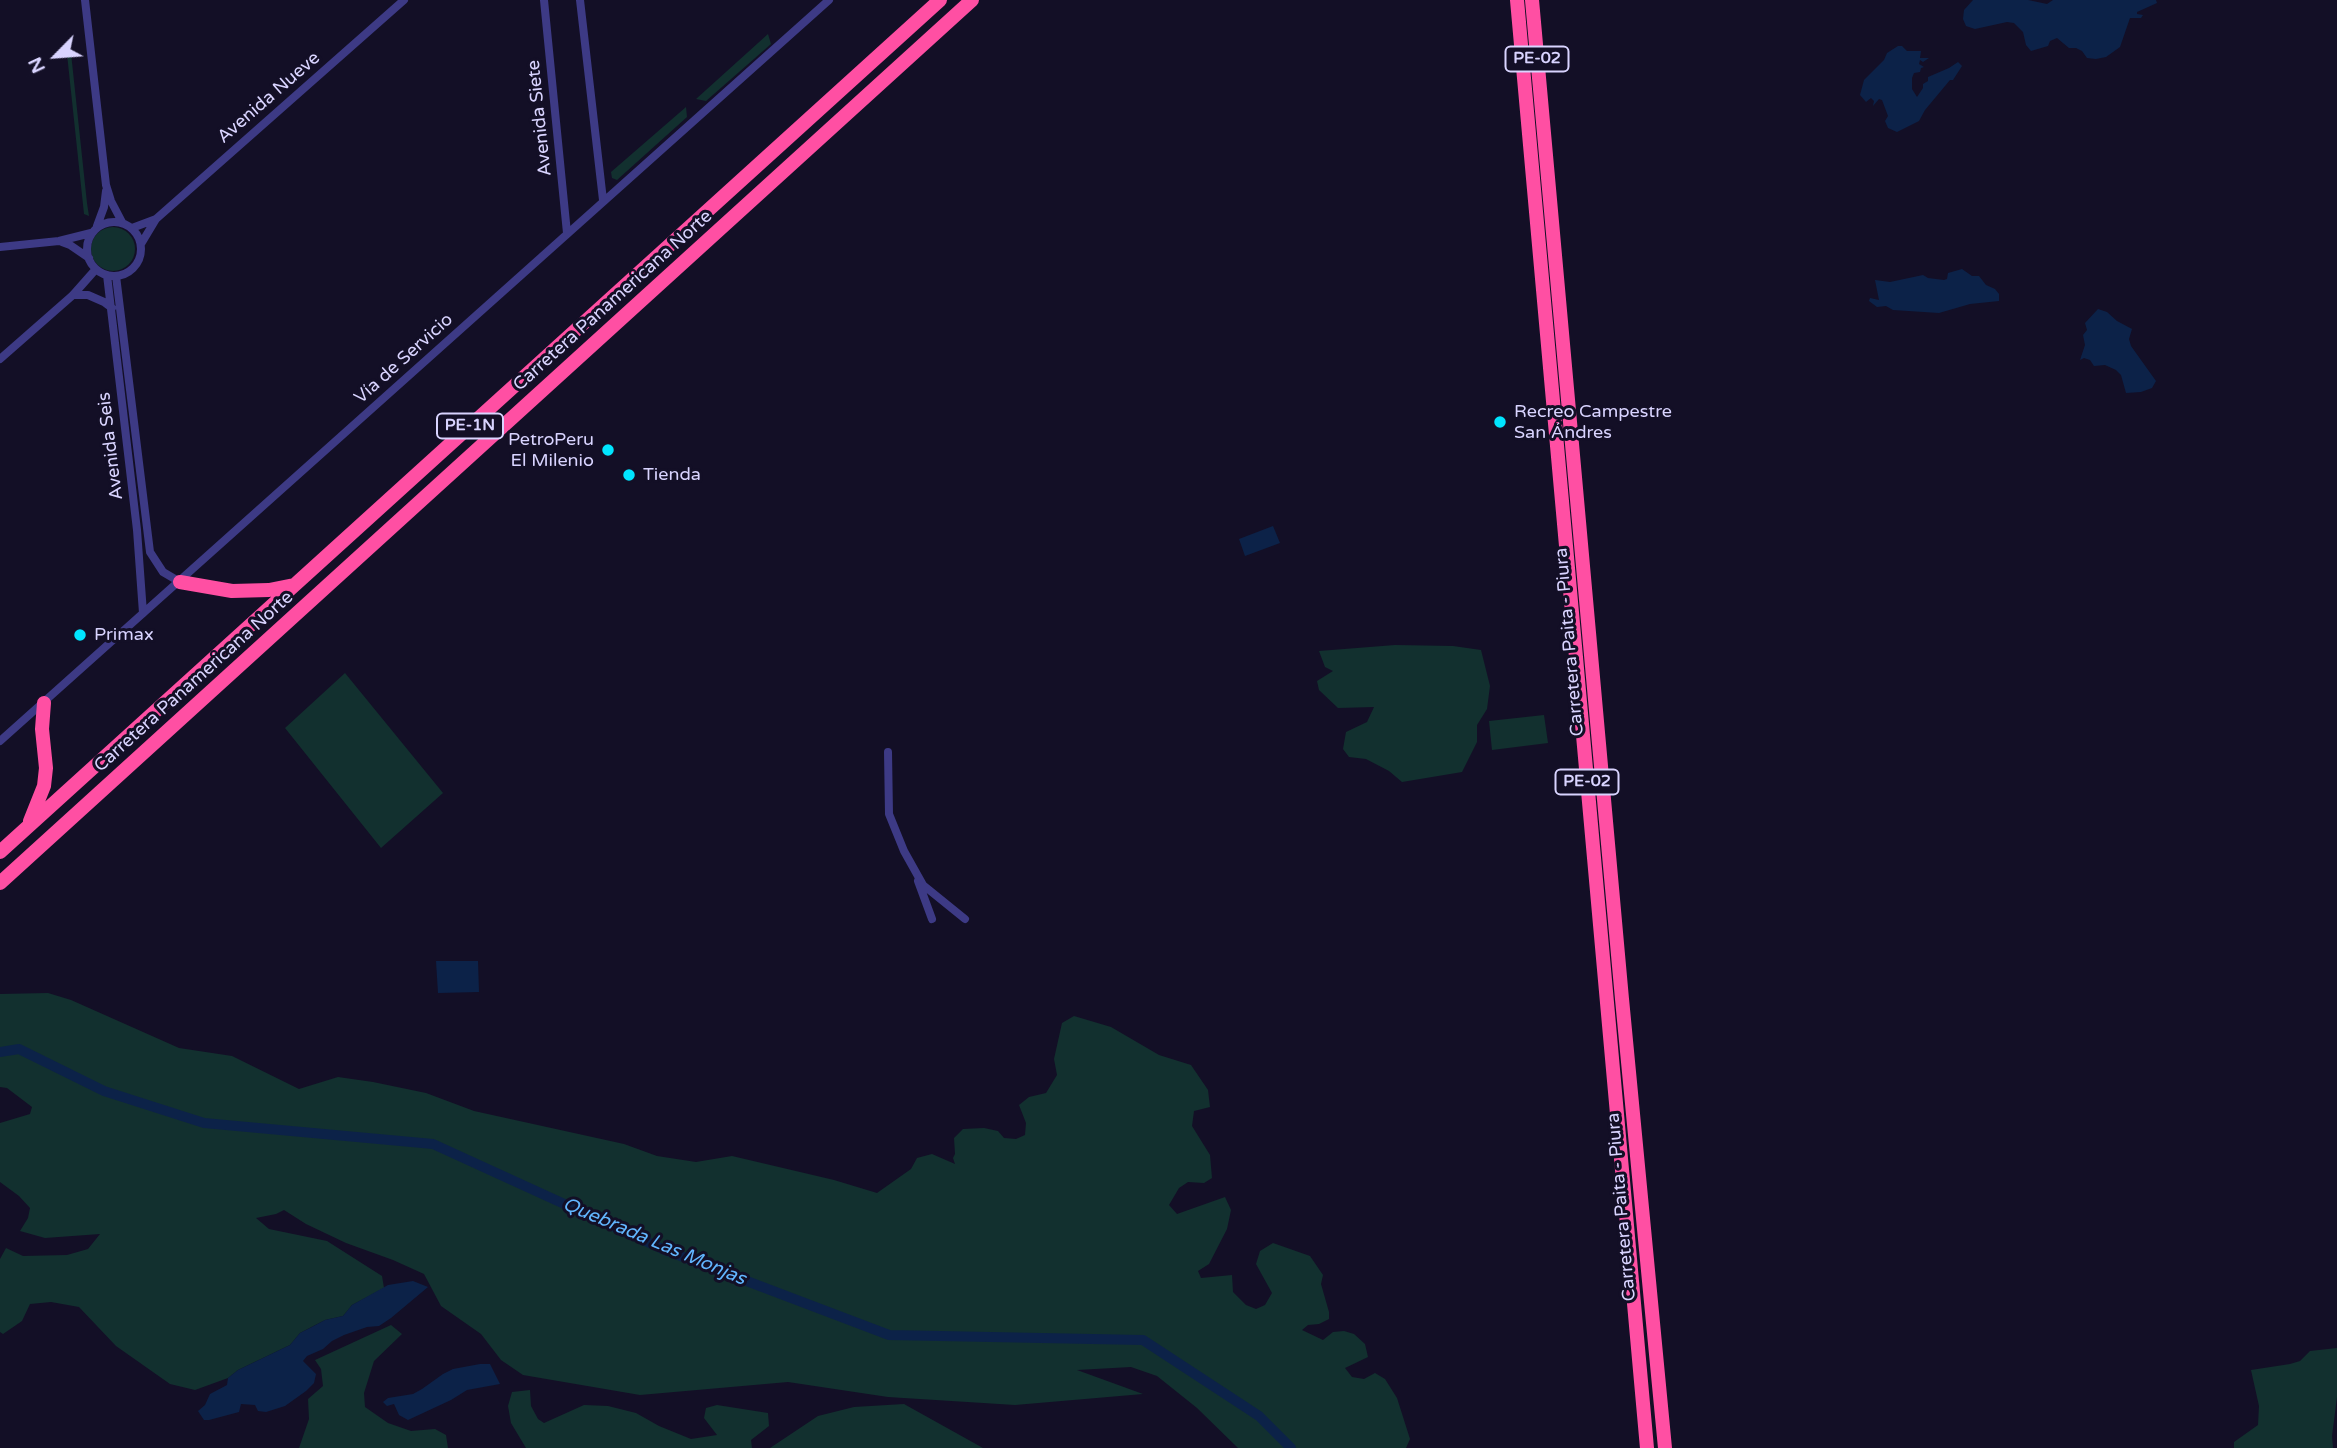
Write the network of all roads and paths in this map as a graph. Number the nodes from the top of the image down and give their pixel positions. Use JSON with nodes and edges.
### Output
{"nodes":[{"id":1,"x":85,"y":0,"type":"edge"},
{"id":2,"x":404,"y":0,"type":"edge"},
{"id":3,"x":544,"y":0,"type":"edge"},
{"id":4,"x":580,"y":0,"type":"edge"},
{"id":5,"x":829,"y":0,"type":"edge"},
{"id":6,"x":940,"y":0,"type":"edge"},
{"id":7,"x":972,"y":0,"type":"edge"},
{"id":8,"x":1517,"y":0,"type":"edge"},
{"id":9,"x":1532,"y":0,"type":"edge"},
{"id":10,"x":839,"y":92,"type":"junction"},
{"id":11,"x":854,"y":107,"type":"junction"},
{"id":12,"x":106,"y":185,"type":"junction"},
{"id":13,"x":603,"y":200,"type":"junction"},
{"id":14,"x":156,"y":219,"type":"junction"},
{"id":15,"x":122,"y":222,"type":"junction"},
{"id":16,"x":132,"y":228,"type":"junction"},
{"id":17,"x":94,"y":230,"type":"junction"},
{"id":18,"x":567,"y":233,"type":"junction"},
{"id":19,"x":59,"y":241,"type":"junction"},
{"id":20,"x":141,"y":244,"type":"junction"},
{"id":21,"x":0,"y":247,"type":"edge"},
{"id":22,"x":89,"y":258,"type":"junction"},
{"id":23,"x":96,"y":269,"type":"junction"},
{"id":24,"x":111,"y":276,"type":"junction"},
{"id":25,"x":73,"y":295,"type":"junction"},
{"id":26,"x":111,"y":308,"type":"junction"},
{"id":27,"x":120,"y":315,"type":"junction"},
{"id":28,"x":0,"y":359,"type":"edge"},
{"id":29,"x":396,"y":494,"type":"junction"},
{"id":30,"x":412,"y":510,"type":"junction"},
{"id":31,"x":180,"y":582,"type":"junction"},
{"id":32,"x":295,"y":584,"type":"junction"},
{"id":33,"x":143,"y":613,"type":"junction"},
{"id":34,"x":44,"y":703,"type":"junction"},
{"id":35,"x":0,"y":741,"type":"edge"},
{"id":36,"x":888,"y":752,"type":"dead end"},
{"id":37,"x":27,"y":827,"type":"junction"},
{"id":38,"x":0,"y":852,"type":"edge"},
{"id":39,"x":914,"y":872,"type":"junction"},
{"id":40,"x":0,"y":883,"type":"edge"},
{"id":41,"x":932,"y":919,"type":"dead end"},
{"id":42,"x":965,"y":919,"type":"dead end"},
{"id":43,"x":1647,"y":1448,"type":"edge"},
{"id":44,"x":1665,"y":1448,"type":"edge"}],
"edges":[{"from":1,"to":12,"type":"street"},
{"from":2,"to":14,"type":"street","name":"Avenida Nueve"},
{"from":3,"to":18,"type":"street","name":"Avenida Siete"},
{"from":4,"to":13,"type":"street"},
{"from":5,"to":13,"type":"street","name":"Vía de Servicio"},
{"from":6,"to":10,"type":"highway","name":"Carretera Panamericana Norte","number":"PE-1N"},
{"from":7,"to":11,"type":"highway","name":"Carretera Panamericana Norte","number":"PE-1N"},
{"from":8,"to":43,"type":"highway","name":"Carretera Paita - Piura","number":"PE-02"},
{"from":9,"to":44,"type":"highway","name":"Carretera Paita - Piura","number":"PE-02"},
{"from":10,"to":11,"type":"highway"},
{"from":10,"to":29,"type":"highway","name":"Carretera Panamericana Norte","number":"PE-1N"},
{"from":11,"to":30,"type":"highway","name":"Carretera Panamericana Norte","number":"PE-1N"},
{"from":12,"to":15,"type":"street"},
{"from":12,"to":17,"type":"street"},
{"from":13,"to":18,"type":"street","name":"Vía de Servicio"},
{"from":14,"to":16,"type":"street","name":"Avenida Nueve"},
{"from":14,"to":20,"type":"street","name":"Avenida Nueve"},
{"from":15,"to":16,"type":"street"},
{"from":15,"to":17,"type":"street"},
{"from":16,"to":20,"type":"street"},
{"from":17,"to":19,"type":"street"},
{"from":17,"to":22,"type":"street"},
{"from":18,"to":31,"type":"street","name":"Vía de Servicio"},
{"from":19,"to":21,"type":"street"},
{"from":19,"to":22,"type":"street"},
{"from":20,"to":24,"type":"street"},
{"from":22,"to":23,"type":"street"},
{"from":23,"to":24,"type":"street"},
{"from":23,"to":25,"type":"street"},
{"from":24,"to":26,"type":"street","name":"Avenida Seis"},
{"from":24,"to":27,"type":"street","name":"Avenida Seis"},
{"from":25,"to":26,"type":"street"},
{"from":25,"to":28,"type":"street"},
{"from":26,"to":27,"type":"street"},
{"from":26,"to":33,"type":"street","name":"Avenida Seis"},
{"from":27,"to":31,"type":"street","name":"Avenida Seis"},
{"from":29,"to":30,"type":"highway"},
{"from":29,"to":32,"type":"highway","name":"Carretera Panamericana Norte","number":"PE-1N"},
{"from":30,"to":40,"type":"highway","name":"Carretera Panamericana Norte","number":"PE-1N"},
{"from":31,"to":32,"type":"highway"},
{"from":31,"to":33,"type":"street","name":"Vía de Servicio"},
{"from":32,"to":37,"type":"highway","name":"Carretera Panamericana Norte","number":"PE-1N"},
{"from":33,"to":34,"type":"street","name":"Vía de Servicio"},
{"from":34,"to":35,"type":"street","name":"Vía de Servicio"},
{"from":34,"to":37,"type":"highway"},
{"from":36,"to":39,"type":"street"},
{"from":37,"to":38,"type":"highway","name":"Carretera Panamericana Norte","number":"PE-1N"},
{"from":39,"to":41,"type":"street"},
{"from":39,"to":42,"type":"street"}]}
